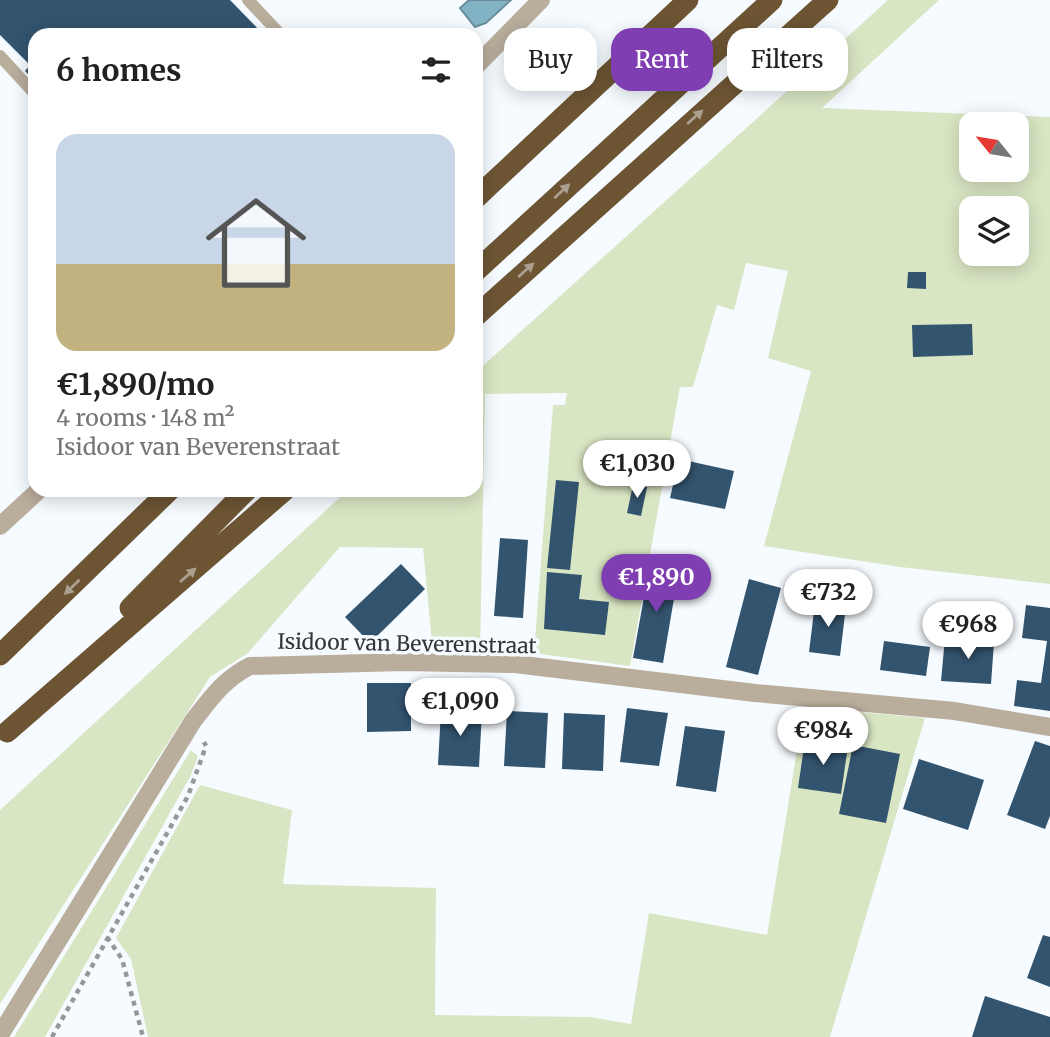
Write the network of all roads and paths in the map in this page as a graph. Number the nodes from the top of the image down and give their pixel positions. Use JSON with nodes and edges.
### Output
{"nodes":[{"id":1,"x":248,"y":0,"type":"edge"},
{"id":2,"x":541,"y":0,"type":"edge"},
{"id":3,"x":688,"y":0,"type":"edge"},
{"id":4,"x":772,"y":0,"type":"edge"},
{"id":5,"x":828,"y":0,"type":"edge"},
{"id":6,"x":274,"y":28,"type":"edge"},
{"id":7,"x":0,"y":56,"type":"edge"},
{"id":8,"x":483,"y":59,"type":"edge"},
{"id":9,"x":28,"y":86,"type":"edge"},
{"id":10,"x":483,"y":191,"type":"edge"},
{"id":11,"x":483,"y":265,"type":"edge"},
{"id":12,"x":483,"y":310,"type":"edge"},
{"id":13,"x":31,"y":497,"type":"edge"},
{"id":14,"x":163,"y":497,"type":"edge"},
{"id":15,"x":240,"y":497,"type":"edge"},
{"id":16,"x":277,"y":497,"type":"edge"},
{"id":17,"x":0,"y":526,"type":"edge"},
{"id":18,"x":0,"y":655,"type":"edge"},
{"id":19,"x":193,"y":721,"type":"junction"},
{"id":20,"x":1050,"y":727,"type":"edge"},
{"id":21,"x":3,"y":735,"type":"edge"},
{"id":22,"x":107,"y":937,"type":"junction"},
{"id":23,"x":0,"y":1035,"type":"edge"},
{"id":24,"x":52,"y":1037,"type":"edge"},
{"id":25,"x":143,"y":1037,"type":"edge"}],
"edges":[{"from":1,"to":6,"type":"lane"},
{"from":2,"to":8,"type":"street"},
{"from":3,"to":10,"type":"highway"},
{"from":11,"to":4,"type":"highway","one_way":true},
{"from":12,"to":5,"type":"highway","one_way":true},
{"from":7,"to":9,"type":"lane"},
{"from":13,"to":17,"type":"street"},
{"from":14,"to":18,"type":"highway","one_way":true},
{"from":15,"to":21,"type":"highway"},
{"from":21,"to":16,"type":"highway","one_way":true},
{"from":19,"to":20,"type":"street","name":"Isidoor van Beverenstraat"},
{"from":19,"to":22,"type":"path"},
{"from":19,"to":23,"type":"street","name":"Isidoor van Beverenstraat"},
{"from":22,"to":24,"type":"path"},
{"from":22,"to":25,"type":"path"}]}
